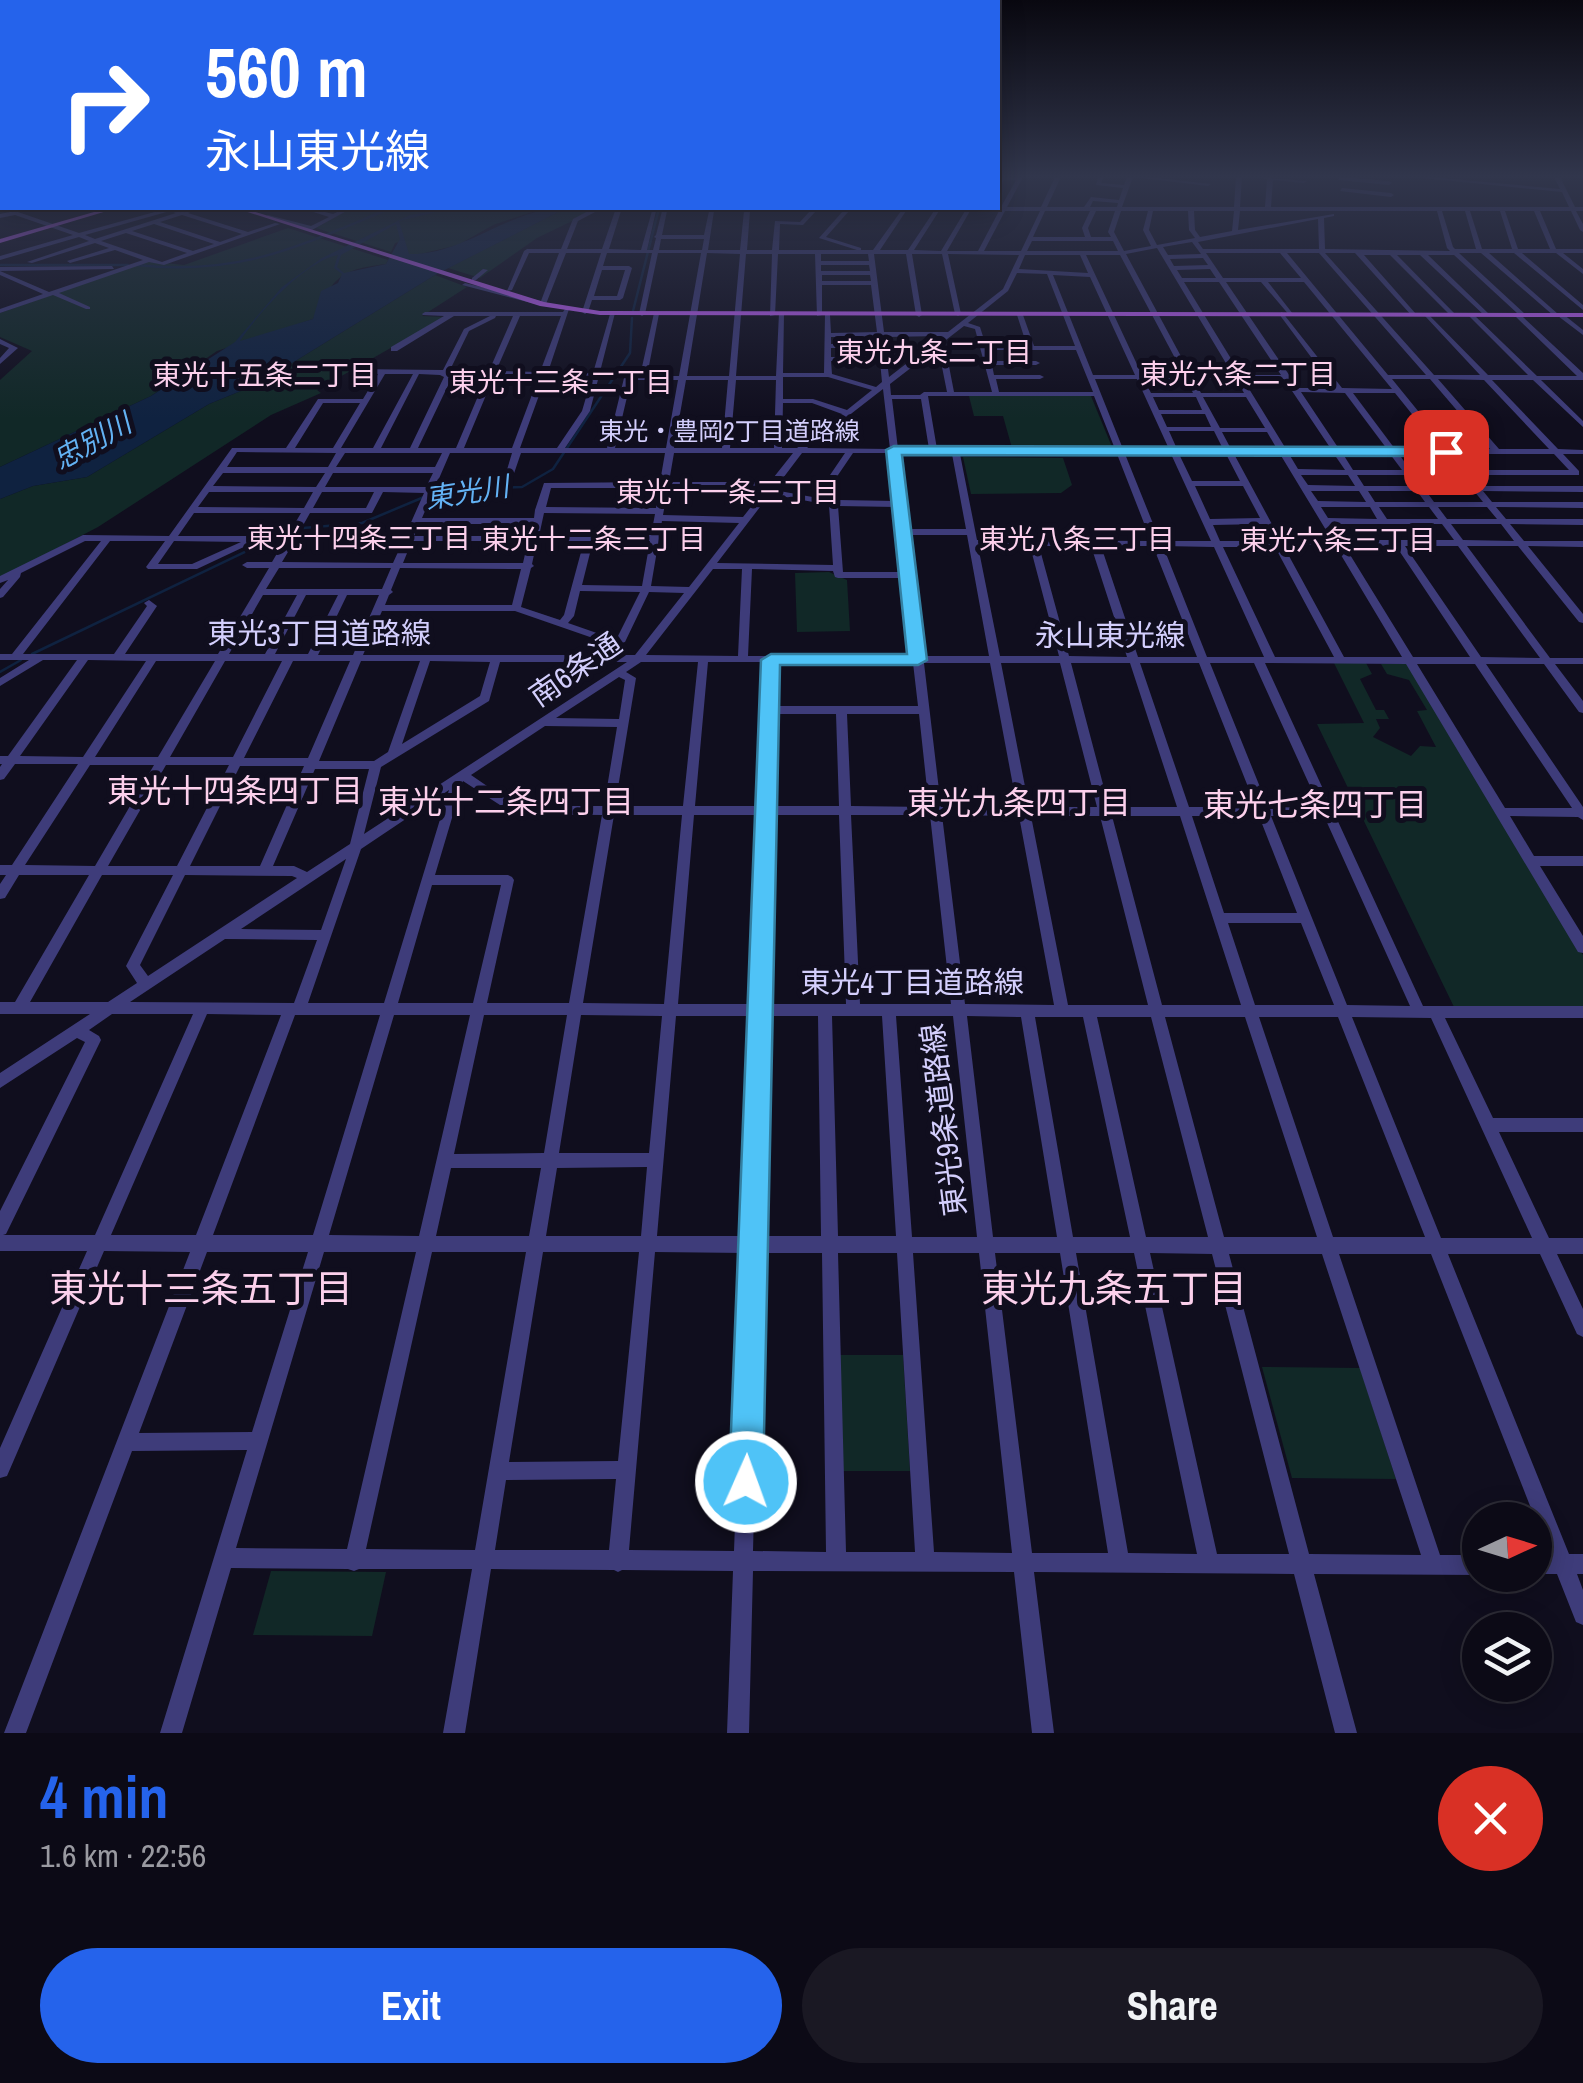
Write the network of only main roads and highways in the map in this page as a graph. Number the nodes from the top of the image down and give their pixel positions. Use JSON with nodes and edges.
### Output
{"nodes":[{"id":1,"x":398,"y":258,"type":"edge"},
{"id":2,"x":1583,"y":312,"type":"edge"}],
"edges":[{"from":1,"to":2,"type":"main road"}]}
